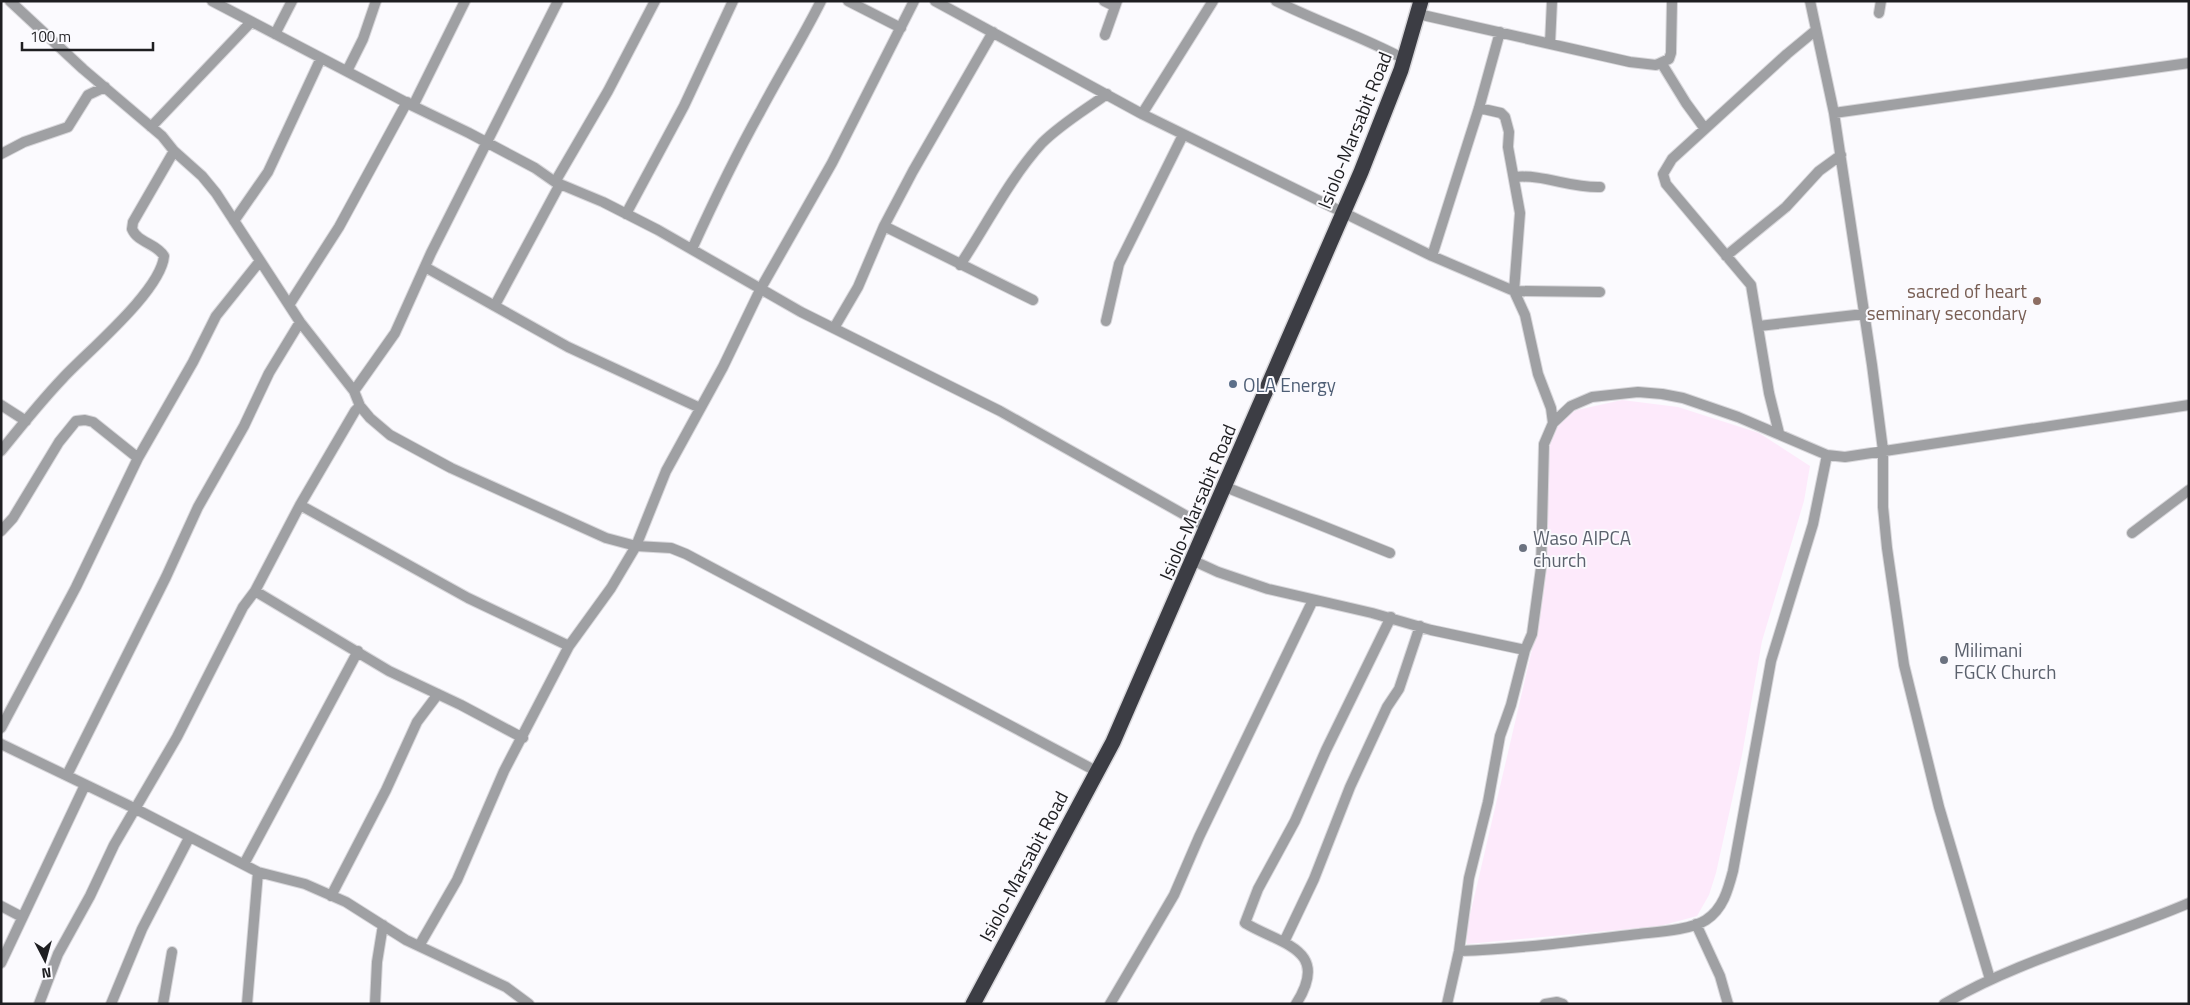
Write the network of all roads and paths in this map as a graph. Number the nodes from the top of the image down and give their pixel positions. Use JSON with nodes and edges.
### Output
{"nodes":[{"id":1,"x":10,"y":1,"type":"edge"},
{"id":2,"x":212,"y":1,"type":"edge"},
{"id":3,"x":292,"y":1,"type":"edge"},
{"id":4,"x":376,"y":1,"type":"edge"},
{"id":5,"x":465,"y":1,"type":"edge"},
{"id":6,"x":558,"y":1,"type":"edge"},
{"id":7,"x":655,"y":1,"type":"edge"},
{"id":8,"x":733,"y":1,"type":"edge"},
{"id":9,"x":821,"y":1,"type":"edge"},
{"id":10,"x":848,"y":1,"type":"edge"},
{"id":11,"x":914,"y":1,"type":"edge"},
{"id":12,"x":935,"y":1,"type":"edge"},
{"id":13,"x":1104,"y":1,"type":"edge"},
{"id":14,"x":1213,"y":1,"type":"edge"},
{"id":15,"x":1276,"y":1,"type":"edge"},
{"id":16,"x":1552,"y":1,"type":"edge"},
{"id":17,"x":1672,"y":1,"type":"edge"},
{"id":18,"x":1810,"y":1,"type":"edge"},
{"id":19,"x":1881,"y":1,"type":"edge"},
{"id":20,"x":1116,"y":4,"type":"edge"},
{"id":21,"x":1420,"y":8,"type":"edge"},
{"id":22,"x":1879,"y":13,"type":"dead end"},
{"id":23,"x":251,"y":22,"type":"junction"},
{"id":24,"x":901,"y":28,"type":"junction"},
{"id":25,"x":1816,"y":30,"type":"junction"},
{"id":26,"x":993,"y":32,"type":"junction"},
{"id":27,"x":1500,"y":32,"type":"junction"},
{"id":28,"x":275,"y":34,"type":"junction"},
{"id":29,"x":1105,"y":35,"type":"dead end"},
{"id":30,"x":1550,"y":44,"type":"junction"},
{"id":31,"x":321,"y":58,"type":"junction"},
{"id":32,"x":1404,"y":59,"type":"junction"},
{"id":33,"x":2189,"y":63,"type":"edge"},
{"id":34,"x":1662,"y":64,"type":"junction"},
{"id":35,"x":347,"y":71,"type":"junction"},
{"id":36,"x":105,"y":87,"type":"junction"},
{"id":37,"x":1106,"y":94,"type":"junction"},
{"id":38,"x":410,"y":104,"type":"junction"},
{"id":39,"x":1479,"y":108,"type":"junction"},
{"id":40,"x":1834,"y":112,"type":"junction"},
{"id":41,"x":1142,"y":114,"type":"junction"},
{"id":42,"x":151,"y":127,"type":"junction"},
{"id":43,"x":1705,"y":128,"type":"junction"},
{"id":44,"x":1184,"y":134,"type":"junction"},
{"id":45,"x":486,"y":142,"type":"junction"},
{"id":46,"x":174,"y":151,"type":"junction"},
{"id":47,"x":1,"y":154,"type":"edge"},
{"id":48,"x":1841,"y":155,"type":"junction"},
{"id":49,"x":1514,"y":177,"type":"junction"},
{"id":50,"x":558,"y":183,"type":"junction"},
{"id":51,"x":1600,"y":187,"type":"dead end"},
{"id":52,"x":626,"y":214,"type":"junction"},
{"id":53,"x":1342,"y":214,"type":"junction"},
{"id":54,"x":234,"y":221,"type":"junction"},
{"id":55,"x":884,"y":226,"type":"junction"},
{"id":56,"x":692,"y":249,"type":"junction"},
{"id":57,"x":1432,"y":256,"type":"junction"},
{"id":58,"x":1726,"y":256,"type":"junction"},
{"id":59,"x":260,"y":261,"type":"junction"},
{"id":60,"x":960,"y":266,"type":"junction"},
{"id":61,"x":425,"y":267,"type":"junction"},
{"id":62,"x":761,"y":288,"type":"junction"},
{"id":63,"x":1514,"y":292,"type":"junction"},
{"id":64,"x":1600,"y":292,"type":"dead end"},
{"id":65,"x":1033,"y":300,"type":"dead end"},
{"id":66,"x":495,"y":305,"type":"junction"},
{"id":67,"x":289,"y":306,"type":"junction"},
{"id":68,"x":1864,"y":314,"type":"junction"},
{"id":69,"x":1106,"y":321,"type":"dead end"},
{"id":70,"x":300,"y":322,"type":"junction"},
{"id":71,"x":1759,"y":326,"type":"junction"},
{"id":72,"x":834,"y":328,"type":"junction"},
{"id":73,"x":354,"y":391,"type":"junction"},
{"id":74,"x":1,"y":405,"type":"edge"},
{"id":75,"x":2189,"y":405,"type":"edge"},
{"id":76,"x":360,"y":406,"type":"junction"},
{"id":77,"x":700,"y":408,"type":"junction"},
{"id":78,"x":26,"y":421,"type":"junction"},
{"id":79,"x":1553,"y":423,"type":"junction"},
{"id":80,"x":1779,"y":433,"type":"junction"},
{"id":81,"x":1883,"y":450,"type":"junction"},
{"id":82,"x":1,"y":451,"type":"edge"},
{"id":83,"x":1827,"y":455,"type":"junction"},
{"id":84,"x":138,"y":458,"type":"junction"},
{"id":85,"x":1223,"y":486,"type":"junction"},
{"id":86,"x":2189,"y":490,"type":"edge"},
{"id":87,"x":300,"y":505,"type":"junction"},
{"id":88,"x":2,"y":528,"type":"edge"},
{"id":89,"x":1208,"y":528,"type":"junction"},
{"id":90,"x":2132,"y":533,"type":"dead end"},
{"id":91,"x":636,"y":546,"type":"junction"},
{"id":92,"x":1390,"y":553,"type":"dead end"},
{"id":93,"x":1194,"y":561,"type":"junction"},
{"id":94,"x":255,"y":590,"type":"junction"},
{"id":95,"x":1313,"y":600,"type":"junction"},
{"id":96,"x":1391,"y":617,"type":"junction"},
{"id":97,"x":1420,"y":626,"type":"junction"},
{"id":98,"x":570,"y":646,"type":"junction"},
{"id":99,"x":1525,"y":650,"type":"junction"},
{"id":100,"x":358,"y":651,"type":"junction"},
{"id":101,"x":438,"y":694,"type":"junction"},
{"id":102,"x":1,"y":728,"type":"edge"},
{"id":103,"x":523,"y":738,"type":"junction"},
{"id":104,"x":1,"y":744,"type":"edge"},
{"id":105,"x":1096,"y":771,"type":"junction"},
{"id":106,"x":67,"y":775,"type":"junction"},
{"id":107,"x":85,"y":785,"type":"junction"},
{"id":108,"x":136,"y":809,"type":"junction"},
{"id":109,"x":189,"y":838,"type":"junction"},
{"id":110,"x":244,"y":864,"type":"junction"},
{"id":111,"x":258,"y":872,"type":"junction"},
{"id":112,"x":331,"y":896,"type":"junction"},
{"id":113,"x":2189,"y":903,"type":"edge"},
{"id":114,"x":1,"y":906,"type":"edge"},
{"id":115,"x":22,"y":917,"type":"junction"},
{"id":116,"x":1696,"y":924,"type":"junction"},
{"id":117,"x":382,"y":925,"type":"junction"},
{"id":118,"x":1284,"y":942,"type":"junction"},
{"id":119,"x":419,"y":946,"type":"junction"},
{"id":120,"x":1459,"y":951,"type":"junction"},
{"id":121,"x":172,"y":952,"type":"dead end"},
{"id":122,"x":1,"y":963,"type":"edge"},
{"id":123,"x":1990,"y":979,"type":"junction"},
{"id":124,"x":39,"y":1004,"type":"edge"},
{"id":125,"x":110,"y":1004,"type":"edge"},
{"id":126,"x":163,"y":1004,"type":"edge"},
{"id":127,"x":247,"y":1004,"type":"edge"},
{"id":128,"x":375,"y":1004,"type":"edge"},
{"id":129,"x":529,"y":1004,"type":"edge"},
{"id":130,"x":973,"y":1004,"type":"edge"},
{"id":131,"x":1110,"y":1004,"type":"edge"},
{"id":132,"x":1296,"y":1004,"type":"edge"},
{"id":133,"x":1447,"y":1004,"type":"edge"},
{"id":134,"x":1545,"y":1004,"type":"edge"},
{"id":135,"x":1563,"y":1004,"type":"edge"},
{"id":136,"x":1728,"y":1004,"type":"edge"},
{"id":137,"x":1944,"y":1004,"type":"edge"}],
"edges":[{"from":1,"to":36,"type":"street"},
{"from":2,"to":23,"type":"street"},
{"from":3,"to":28,"type":"street"},
{"from":4,"to":35,"type":"street"},
{"from":5,"to":38,"type":"street"},
{"from":6,"to":45,"type":"street"},
{"from":7,"to":50,"type":"street"},
{"from":8,"to":52,"type":"street"},
{"from":9,"to":56,"type":"street"},
{"from":10,"to":24,"type":"street"},
{"from":11,"to":24,"type":"street"},
{"from":12,"to":26,"type":"street"},
{"from":13,"to":20,"type":"street"},
{"from":14,"to":41,"type":"street"},
{"from":15,"to":32,"type":"street"},
{"from":16,"to":30,"type":"street"},
{"from":17,"to":34,"type":"street"},
{"from":18,"to":25,"type":"street"},
{"from":19,"to":22,"type":"street"},
{"from":20,"to":29,"type":"street"},
{"from":21,"to":27,"type":"street"},
{"from":21,"to":32,"type":"highway","name":"Isiolo-Marsabit Road"},
{"from":23,"to":28,"type":"street"},
{"from":23,"to":42,"type":"street"},
{"from":24,"to":62,"type":"street"},
{"from":25,"to":40,"type":"street"},
{"from":25,"to":43,"type":"street"},
{"from":26,"to":37,"type":"street"},
{"from":26,"to":55,"type":"street"},
{"from":27,"to":30,"type":"street"},
{"from":27,"to":39,"type":"street"},
{"from":28,"to":31,"type":"street"},
{"from":30,"to":34,"type":"street"},
{"from":31,"to":35,"type":"street"},
{"from":31,"to":54,"type":"street"},
{"from":32,"to":53,"type":"highway","name":"Isiolo-Marsabit Road"},
{"from":33,"to":40,"type":"street"},
{"from":34,"to":43,"type":"street"},
{"from":35,"to":38,"type":"street"},
{"from":36,"to":42,"type":"street"},
{"from":36,"to":47,"type":"street"},
{"from":37,"to":41,"type":"street"},
{"from":37,"to":60,"type":"street"},
{"from":38,"to":45,"type":"street"},
{"from":38,"to":67,"type":"street"},
{"from":39,"to":49,"type":"street"},
{"from":39,"to":57,"type":"street"},
{"from":40,"to":48,"type":"street"},
{"from":41,"to":44,"type":"street"},
{"from":42,"to":46,"type":"street"},
{"from":43,"to":58,"type":"street"},
{"from":44,"to":53,"type":"street"},
{"from":44,"to":69,"type":"street"},
{"from":45,"to":50,"type":"street"},
{"from":45,"to":61,"type":"street"},
{"from":46,"to":54,"type":"street"},
{"from":46,"to":78,"type":"street"},
{"from":48,"to":58,"type":"street"},
{"from":48,"to":68,"type":"street"},
{"from":49,"to":51,"type":"street"},
{"from":49,"to":63,"type":"street"},
{"from":50,"to":52,"type":"street"},
{"from":50,"to":66,"type":"street"},
{"from":52,"to":56,"type":"street"},
{"from":53,"to":57,"type":"street"},
{"from":53,"to":85,"type":"highway","name":"Isiolo-Marsabit Road"},
{"from":54,"to":59,"type":"street"},
{"from":55,"to":60,"type":"street"},
{"from":55,"to":72,"type":"street"},
{"from":56,"to":62,"type":"street"},
{"from":57,"to":63,"type":"street"},
{"from":58,"to":71,"type":"street"},
{"from":59,"to":67,"type":"street"},
{"from":59,"to":84,"type":"street"},
{"from":60,"to":65,"type":"street"},
{"from":61,"to":66,"type":"street"},
{"from":61,"to":73,"type":"street"},
{"from":62,"to":72,"type":"street"},
{"from":62,"to":77,"type":"street"},
{"from":63,"to":64,"type":"street"},
{"from":63,"to":79,"type":"street"},
{"from":66,"to":77,"type":"street"},
{"from":67,"to":70,"type":"street"},
{"from":68,"to":71,"type":"street"},
{"from":68,"to":81,"type":"street"},
{"from":70,"to":73,"type":"street"},
{"from":70,"to":106,"type":"street"},
{"from":71,"to":80,"type":"street"},
{"from":72,"to":89,"type":"street"},
{"from":73,"to":76,"type":"street"},
{"from":74,"to":78,"type":"street"},
{"from":75,"to":81,"type":"street"},
{"from":76,"to":87,"type":"street"},
{"from":76,"to":91,"type":"street"},
{"from":77,"to":91,"type":"street"},
{"from":78,"to":82,"type":"street"},
{"from":79,"to":80,"type":"street"},
{"from":79,"to":99,"type":"street"},
{"from":80,"to":83,"type":"street"},
{"from":81,"to":83,"type":"street"},
{"from":81,"to":123,"type":"street"},
{"from":83,"to":116,"type":"street"},
{"from":84,"to":88,"type":"street"},
{"from":84,"to":102,"type":"street"},
{"from":85,"to":89,"type":"highway","name":"Isiolo-Marsabit Road"},
{"from":85,"to":92,"type":"street"},
{"from":86,"to":90,"type":"street"},
{"from":87,"to":94,"type":"street"},
{"from":87,"to":98,"type":"street"},
{"from":89,"to":93,"type":"highway","name":"Isiolo-Marsabit Road"},
{"from":91,"to":98,"type":"street"},
{"from":91,"to":105,"type":"street"},
{"from":93,"to":95,"type":"street"},
{"from":93,"to":105,"type":"highway","name":"Isiolo-Marsabit Road"},
{"from":94,"to":100,"type":"street"},
{"from":94,"to":108,"type":"street"},
{"from":95,"to":96,"type":"street"},
{"from":95,"to":131,"type":"street"},
{"from":96,"to":97,"type":"street"},
{"from":96,"to":118,"type":"street"},
{"from":97,"to":99,"type":"street"},
{"from":97,"to":118,"type":"street"},
{"from":98,"to":103,"type":"street"},
{"from":99,"to":120,"type":"street"},
{"from":100,"to":101,"type":"street"},
{"from":100,"to":110,"type":"street"},
{"from":101,"to":103,"type":"street"},
{"from":101,"to":112,"type":"street"},
{"from":103,"to":119,"type":"street"},
{"from":104,"to":106,"type":"street"},
{"from":105,"to":130,"type":"highway","name":"Isiolo-Marsabit Road"},
{"from":106,"to":107,"type":"street"},
{"from":107,"to":108,"type":"street"},
{"from":107,"to":115,"type":"street"},
{"from":108,"to":109,"type":"street"},
{"from":108,"to":124,"type":"street"},
{"from":109,"to":110,"type":"street"},
{"from":109,"to":125,"type":"street"},
{"from":110,"to":111,"type":"street"},
{"from":111,"to":112,"type":"street"},
{"from":111,"to":127,"type":"street"},
{"from":112,"to":117,"type":"street"},
{"from":113,"to":123,"type":"street"},
{"from":114,"to":115,"type":"street"},
{"from":115,"to":122,"type":"street"},
{"from":116,"to":120,"type":"street"},
{"from":116,"to":136,"type":"street"},
{"from":117,"to":119,"type":"street"},
{"from":117,"to":128,"type":"street"},
{"from":118,"to":132,"type":"street"},
{"from":119,"to":129,"type":"street"},
{"from":120,"to":133,"type":"street"},
{"from":121,"to":126,"type":"street"},
{"from":123,"to":137,"type":"street"},
{"from":134,"to":135,"type":"street"}]}
